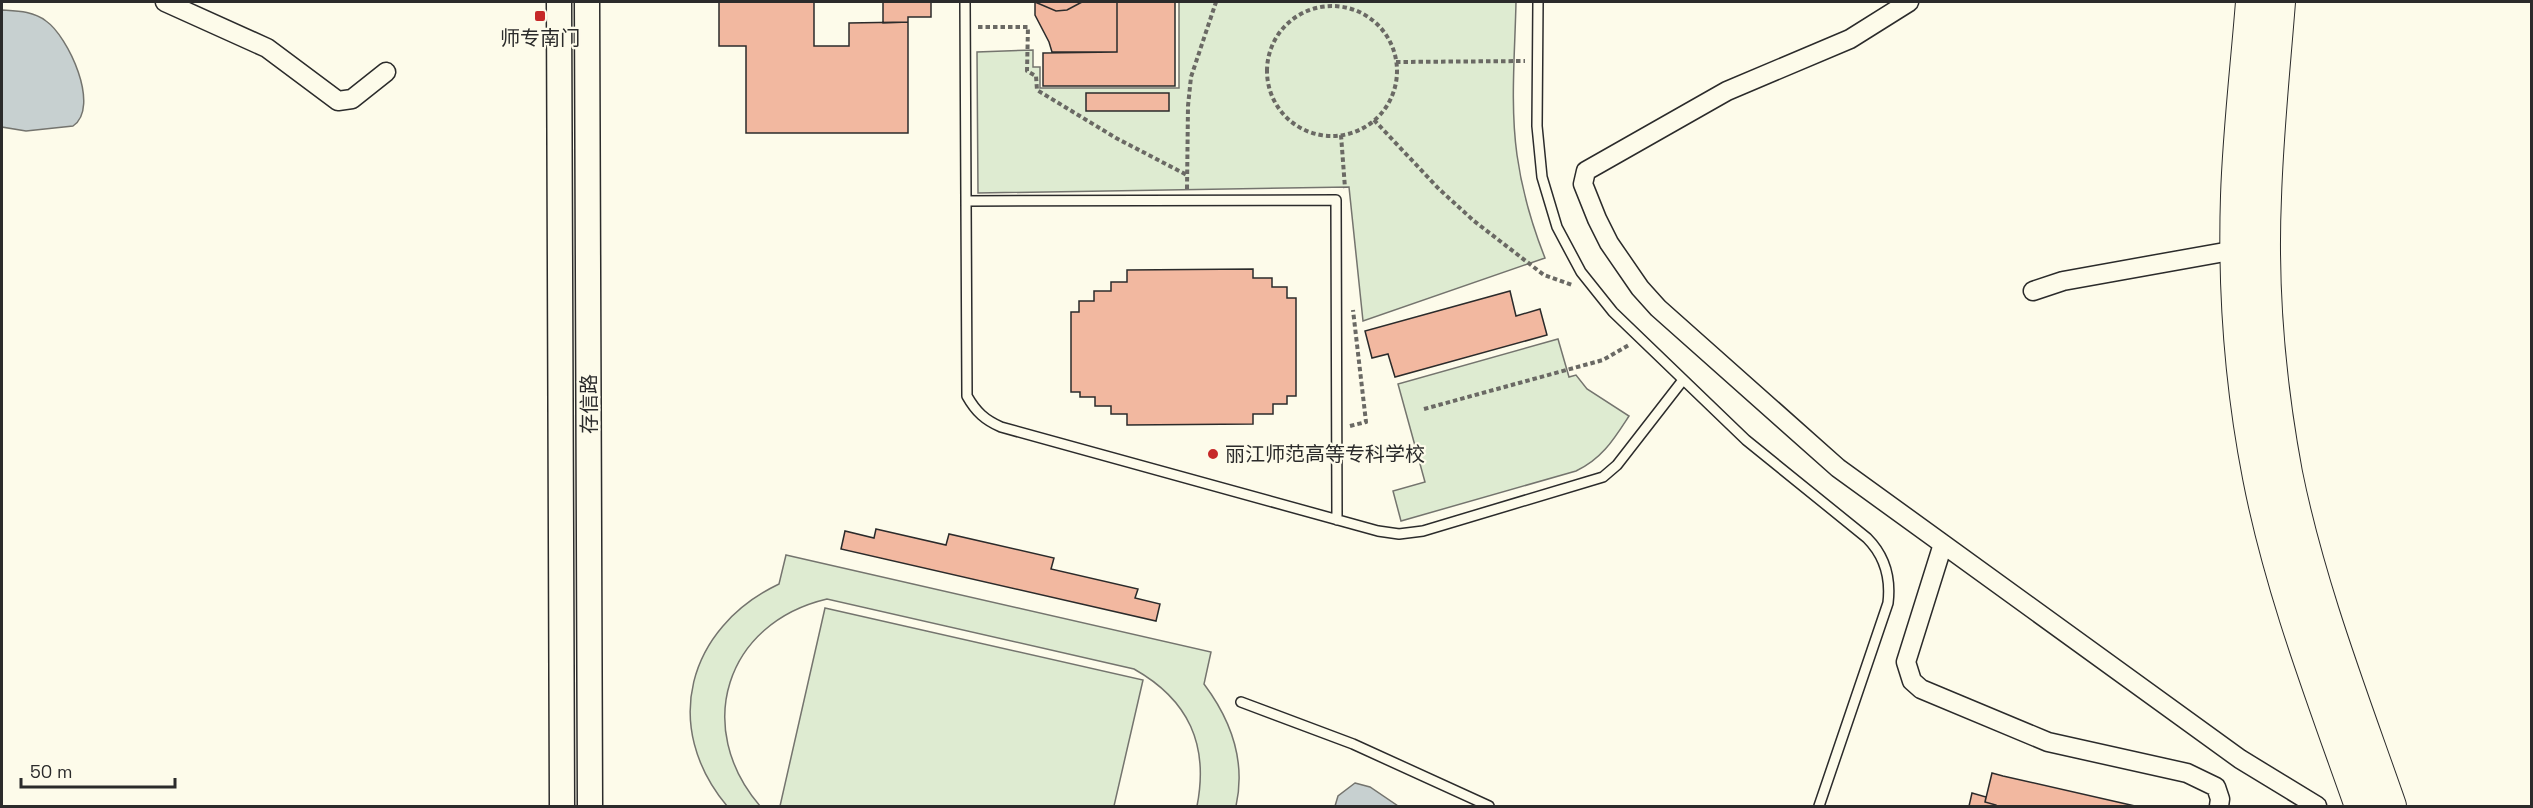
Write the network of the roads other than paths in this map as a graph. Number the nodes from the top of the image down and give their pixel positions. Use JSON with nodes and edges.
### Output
{"nodes":[{"id":1,"x":165,"y":2,"type":"edge"},
{"id":2,"x":559,"y":2,"type":"edge"},
{"id":3,"x":587,"y":2,"type":"edge"},
{"id":4,"x":965,"y":2,"type":"edge"},
{"id":5,"x":1538,"y":2,"type":"edge"},
{"id":6,"x":1909,"y":2,"type":"edge"},
{"id":7,"x":2252,"y":2,"type":"edge"},
{"id":8,"x":2279,"y":2,"type":"edge"},
{"id":9,"x":386,"y":72,"type":"dead end"},
{"id":10,"x":966,"y":201,"type":"junction"},
{"id":11,"x":2236,"y":250,"type":"junction"},
{"id":12,"x":2033,"y":291,"type":"dead end"},
{"id":13,"x":1683,"y":380,"type":"junction"},
{"id":14,"x":1337,"y":520,"type":"junction"},
{"id":15,"x":1943,"y":544,"type":"junction"},
{"id":16,"x":1241,"y":702,"type":"dead end"},
{"id":17,"x":562,"y":807,"type":"edge"},
{"id":18,"x":590,"y":807,"type":"edge"},
{"id":19,"x":1490,"y":807,"type":"edge"},
{"id":20,"x":1819,"y":807,"type":"edge"},
{"id":21,"x":2219,"y":807,"type":"edge"},
{"id":22,"x":2317,"y":807,"type":"edge"},
{"id":23,"x":2361,"y":807,"type":"edge"},
{"id":24,"x":2390,"y":807,"type":"edge"}],
"edges":[{"from":1,"to":9,"type":"street"},
{"from":2,"to":17,"type":"street","name":"存信路"},
{"from":3,"to":18,"type":"street","name":"存信路"},
{"from":4,"to":10,"type":"lane"},
{"from":5,"to":13,"type":"lane"},
{"from":6,"to":15,"type":"street"},
{"from":7,"to":11,"type":"highway"},
{"from":8,"to":24,"type":"highway"},
{"from":10,"to":14,"type":"lane"},
{"from":10,"to":14,"type":"lane"},
{"from":11,"to":12,"type":"street"},
{"from":11,"to":23,"type":"highway"},
{"from":13,"to":14,"type":"lane"},
{"from":13,"to":20,"type":"lane"},
{"from":15,"to":21,"type":"street"},
{"from":15,"to":22,"type":"street"},
{"from":16,"to":19,"type":"lane"}]}
